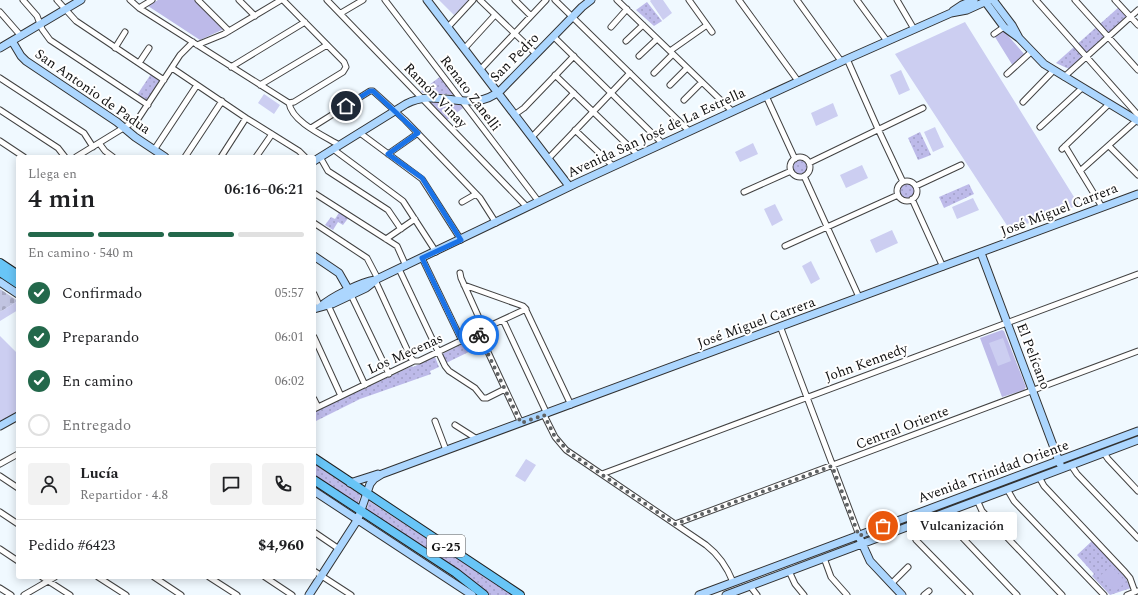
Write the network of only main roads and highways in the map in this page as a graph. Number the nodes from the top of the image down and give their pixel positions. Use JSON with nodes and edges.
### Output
{"nodes":[{"id":1,"x":0,"y":263,"type":"edge"},
{"id":2,"x":0,"y":272,"type":"edge"},
{"id":3,"x":16,"y":274,"type":"edge"},
{"id":4,"x":16,"y":283,"type":"edge"},
{"id":5,"x":316,"y":459,"type":"edge"},
{"id":6,"x":316,"y":482,"type":"edge"},
{"id":7,"x":484,"y":595,"type":"edge"},
{"id":8,"x":520,"y":595,"type":"edge"}],
"edges":[{"from":1,"to":3,"type":"main road"},
{"from":2,"to":4,"type":"main road"},
{"from":5,"to":8,"type":"main road","number":"G-25"},
{"from":6,"to":7,"type":"main road","number":"G-25"}]}
